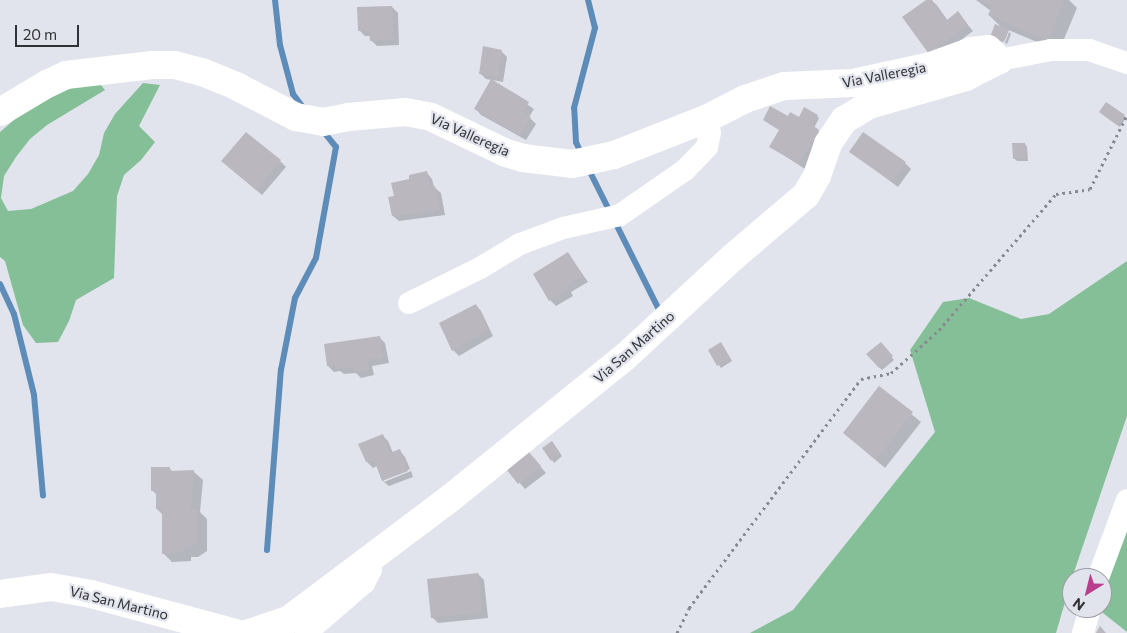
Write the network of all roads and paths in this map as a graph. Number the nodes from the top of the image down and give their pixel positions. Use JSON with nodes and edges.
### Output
{"nodes":[{"id":1,"x":999,"y":60,"type":"junction"},
{"id":2,"x":1127,"y":63,"type":"edge"},
{"id":3,"x":0,"y":112,"type":"edge"},
{"id":4,"x":1127,"y":115,"type":"edge"},
{"id":5,"x":706,"y":119,"type":"junction"},
{"id":6,"x":409,"y":303,"type":"dead end"},
{"id":7,"x":1127,"y":500,"type":"edge"},
{"id":8,"x":366,"y":559,"type":"junction"},
{"id":9,"x":1102,"y":568,"type":"edge"},
{"id":10,"x":0,"y":594,"type":"edge"},
{"id":11,"x":1087,"y":618,"type":"edge"},
{"id":12,"x":236,"y":633,"type":"edge"},
{"id":13,"x":249,"y":633,"type":"edge"},
{"id":14,"x":306,"y":633,"type":"edge"},
{"id":15,"x":677,"y":633,"type":"edge"},
{"id":16,"x":1083,"y":633,"type":"edge"}],
"edges":[{"from":1,"to":2,"type":"street"},
{"from":1,"to":5,"type":"street","name":"Via Valleregia"},
{"from":1,"to":8,"type":"street","name":"Via San Martino"},
{"from":3,"to":5,"type":"street","name":"Via Valleregia"},
{"from":4,"to":15,"type":"path"},
{"from":5,"to":6,"type":"street"},
{"from":7,"to":9,"type":"street"},
{"from":8,"to":13,"type":"street","name":"Via San Martino"},
{"from":8,"to":14,"type":"street"},
{"from":10,"to":12,"type":"street","name":"Via San Martino"},
{"from":11,"to":16,"type":"street"}]}
